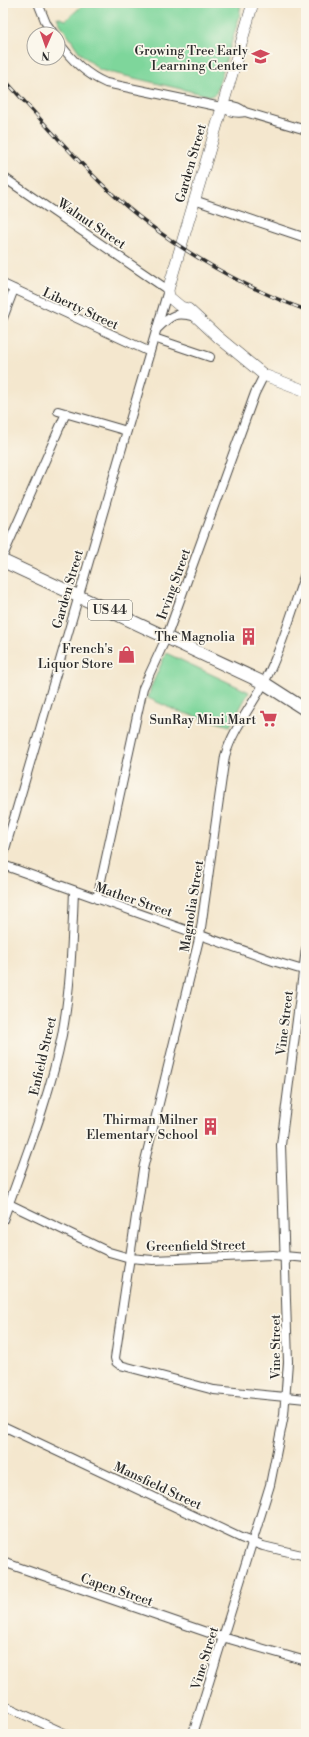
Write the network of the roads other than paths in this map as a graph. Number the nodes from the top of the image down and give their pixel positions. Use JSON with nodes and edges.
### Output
{"nodes":[{"id":1,"x":38,"y":3,"type":"edge"},
{"id":2,"x":251,"y":4,"type":"edge"},
{"id":3,"x":48,"y":26,"type":"edge"},
{"id":4,"x":66,"y":51,"type":"edge"},
{"id":5,"x":221,"y":107,"type":"junction"},
{"id":6,"x":306,"y":130,"type":"edge"},
{"id":7,"x":3,"y":177,"type":"edge"},
{"id":8,"x":194,"y":200,"type":"junction"},
{"id":9,"x":306,"y":238,"type":"edge"},
{"id":10,"x":3,"y":284,"type":"edge"},
{"id":11,"x":14,"y":289,"type":"junction"},
{"id":12,"x":168,"y":290,"type":"junction"},
{"id":13,"x":3,"y":318,"type":"edge"},
{"id":14,"x":198,"y":318,"type":"junction"},
{"id":15,"x":156,"y":329,"type":"junction"},
{"id":16,"x":154,"y":338,"type":"junction"},
{"id":17,"x":150,"y":352,"type":"junction"},
{"id":18,"x":210,"y":357,"type":"dead end"},
{"id":19,"x":264,"y":375,"type":"junction"},
{"id":20,"x":306,"y":391,"type":"edge"},
{"id":21,"x":127,"y":431,"type":"junction"},
{"id":22,"x":3,"y":556,"type":"edge"},
{"id":23,"x":3,"y":561,"type":"edge"},
{"id":24,"x":306,"y":571,"type":"edge"},
{"id":25,"x":80,"y":595,"type":"junction"},
{"id":26,"x":167,"y":636,"type":"junction"},
{"id":27,"x":264,"y":683,"type":"junction"},
{"id":28,"x":306,"y":710,"type":"edge"},
{"id":29,"x":3,"y":856,"type":"edge"},
{"id":30,"x":3,"y":865,"type":"edge"},
{"id":31,"x":74,"y":890,"type":"junction"},
{"id":32,"x":97,"y":899,"type":"junction"},
{"id":33,"x":200,"y":935,"type":"junction"},
{"id":34,"x":306,"y":949,"type":"edge"},
{"id":35,"x":303,"y":970,"type":"junction"},
{"id":36,"x":6,"y":1202,"type":"edge"},
{"id":37,"x":3,"y":1220,"type":"edge"},
{"id":38,"x":285,"y":1256,"type":"junction"},
{"id":39,"x":130,"y":1258,"type":"junction"},
{"id":40,"x":306,"y":1258,"type":"edge"},
{"id":41,"x":286,"y":1396,"type":"junction"},
{"id":42,"x":306,"y":1399,"type":"edge"},
{"id":43,"x":3,"y":1426,"type":"edge"},
{"id":44,"x":252,"y":1543,"type":"junction"},
{"id":45,"x":306,"y":1556,"type":"edge"},
{"id":46,"x":3,"y":1562,"type":"edge"},
{"id":47,"x":223,"y":1637,"type":"junction"},
{"id":48,"x":306,"y":1661,"type":"edge"},
{"id":49,"x":3,"y":1705,"type":"edge"},
{"id":50,"x":66,"y":1734,"type":"edge"},
{"id":51,"x":193,"y":1734,"type":"edge"}],
"edges":[{"from":1,"to":3,"type":"street"},
{"from":2,"to":5,"type":"main road","name":"Garden Street"},
{"from":4,"to":5,"type":"street"},
{"from":5,"to":6,"type":"street"},
{"from":5,"to":8,"type":"main road","name":"Garden Street"},
{"from":7,"to":12,"type":"street","name":"Walnut Street"},
{"from":8,"to":9,"type":"street"},
{"from":8,"to":12,"type":"main road","name":"Garden Street"},
{"from":10,"to":11,"type":"street","name":"Liberty Street"},
{"from":11,"to":13,"type":"street"},
{"from":11,"to":17,"type":"street","name":"Liberty Street"},
{"from":12,"to":14,"type":"main road"},
{"from":12,"to":15,"type":"street","name":"Garden Street"},
{"from":14,"to":15,"type":"street"},
{"from":14,"to":19,"type":"main road"},
{"from":15,"to":16,"type":"street","name":"Garden Street"},
{"from":16,"to":17,"type":"street","name":"Garden Street"},
{"from":16,"to":18,"type":"street"},
{"from":17,"to":21,"type":"street","name":"Garden Street"},
{"from":19,"to":20,"type":"main road"},
{"from":19,"to":26,"type":"street","name":"Irving Street"},
{"from":21,"to":22,"type":"street"},
{"from":21,"to":25,"type":"street","name":"Garden Street"},
{"from":23,"to":25,"type":"highway","number":"US 44"},
{"from":24,"to":27,"type":"street","name":"Magnolia Street"},
{"from":25,"to":26,"type":"highway","number":"US 44"},
{"from":25,"to":29,"type":"street","name":"Garden Street"},
{"from":26,"to":27,"type":"highway","number":"US 44"},
{"from":26,"to":32,"type":"street","name":"Irving Street"},
{"from":27,"to":28,"type":"highway","number":"US 44"},
{"from":27,"to":33,"type":"street","name":"Magnolia Street"},
{"from":30,"to":31,"type":"street","name":"Mather Street"},
{"from":31,"to":32,"type":"street","name":"Mather Street"},
{"from":31,"to":36,"type":"street","name":"Enfield Street"},
{"from":32,"to":33,"type":"street","name":"Mather Street"},
{"from":33,"to":35,"type":"street","name":"Mather Street"},
{"from":33,"to":39,"type":"street","name":"Magnolia Street"},
{"from":34,"to":35,"type":"street","name":"Vine Street"},
{"from":35,"to":38,"type":"street","name":"Vine Street"},
{"from":36,"to":37,"type":"street","name":"Enfield Street"},
{"from":36,"to":39,"type":"street","name":"Greenfield Street"},
{"from":38,"to":39,"type":"street","name":"Greenfield Street"},
{"from":38,"to":40,"type":"street","name":"Greenfield Street"},
{"from":38,"to":41,"type":"street","name":"Vine Street"},
{"from":39,"to":41,"type":"street","name":"Magnolia Street"},
{"from":41,"to":42,"type":"street"},
{"from":41,"to":44,"type":"street","name":"Vine Street"},
{"from":43,"to":44,"type":"street","name":"Mansfield Street"},
{"from":44,"to":45,"type":"street","name":"Mansfield Street"},
{"from":44,"to":47,"type":"street","name":"Vine Street"},
{"from":46,"to":47,"type":"street","name":"Capen Street"},
{"from":47,"to":48,"type":"street","name":"Capen Street"},
{"from":47,"to":51,"type":"street","name":"Vine Street"},
{"from":49,"to":50,"type":"street"}]}
